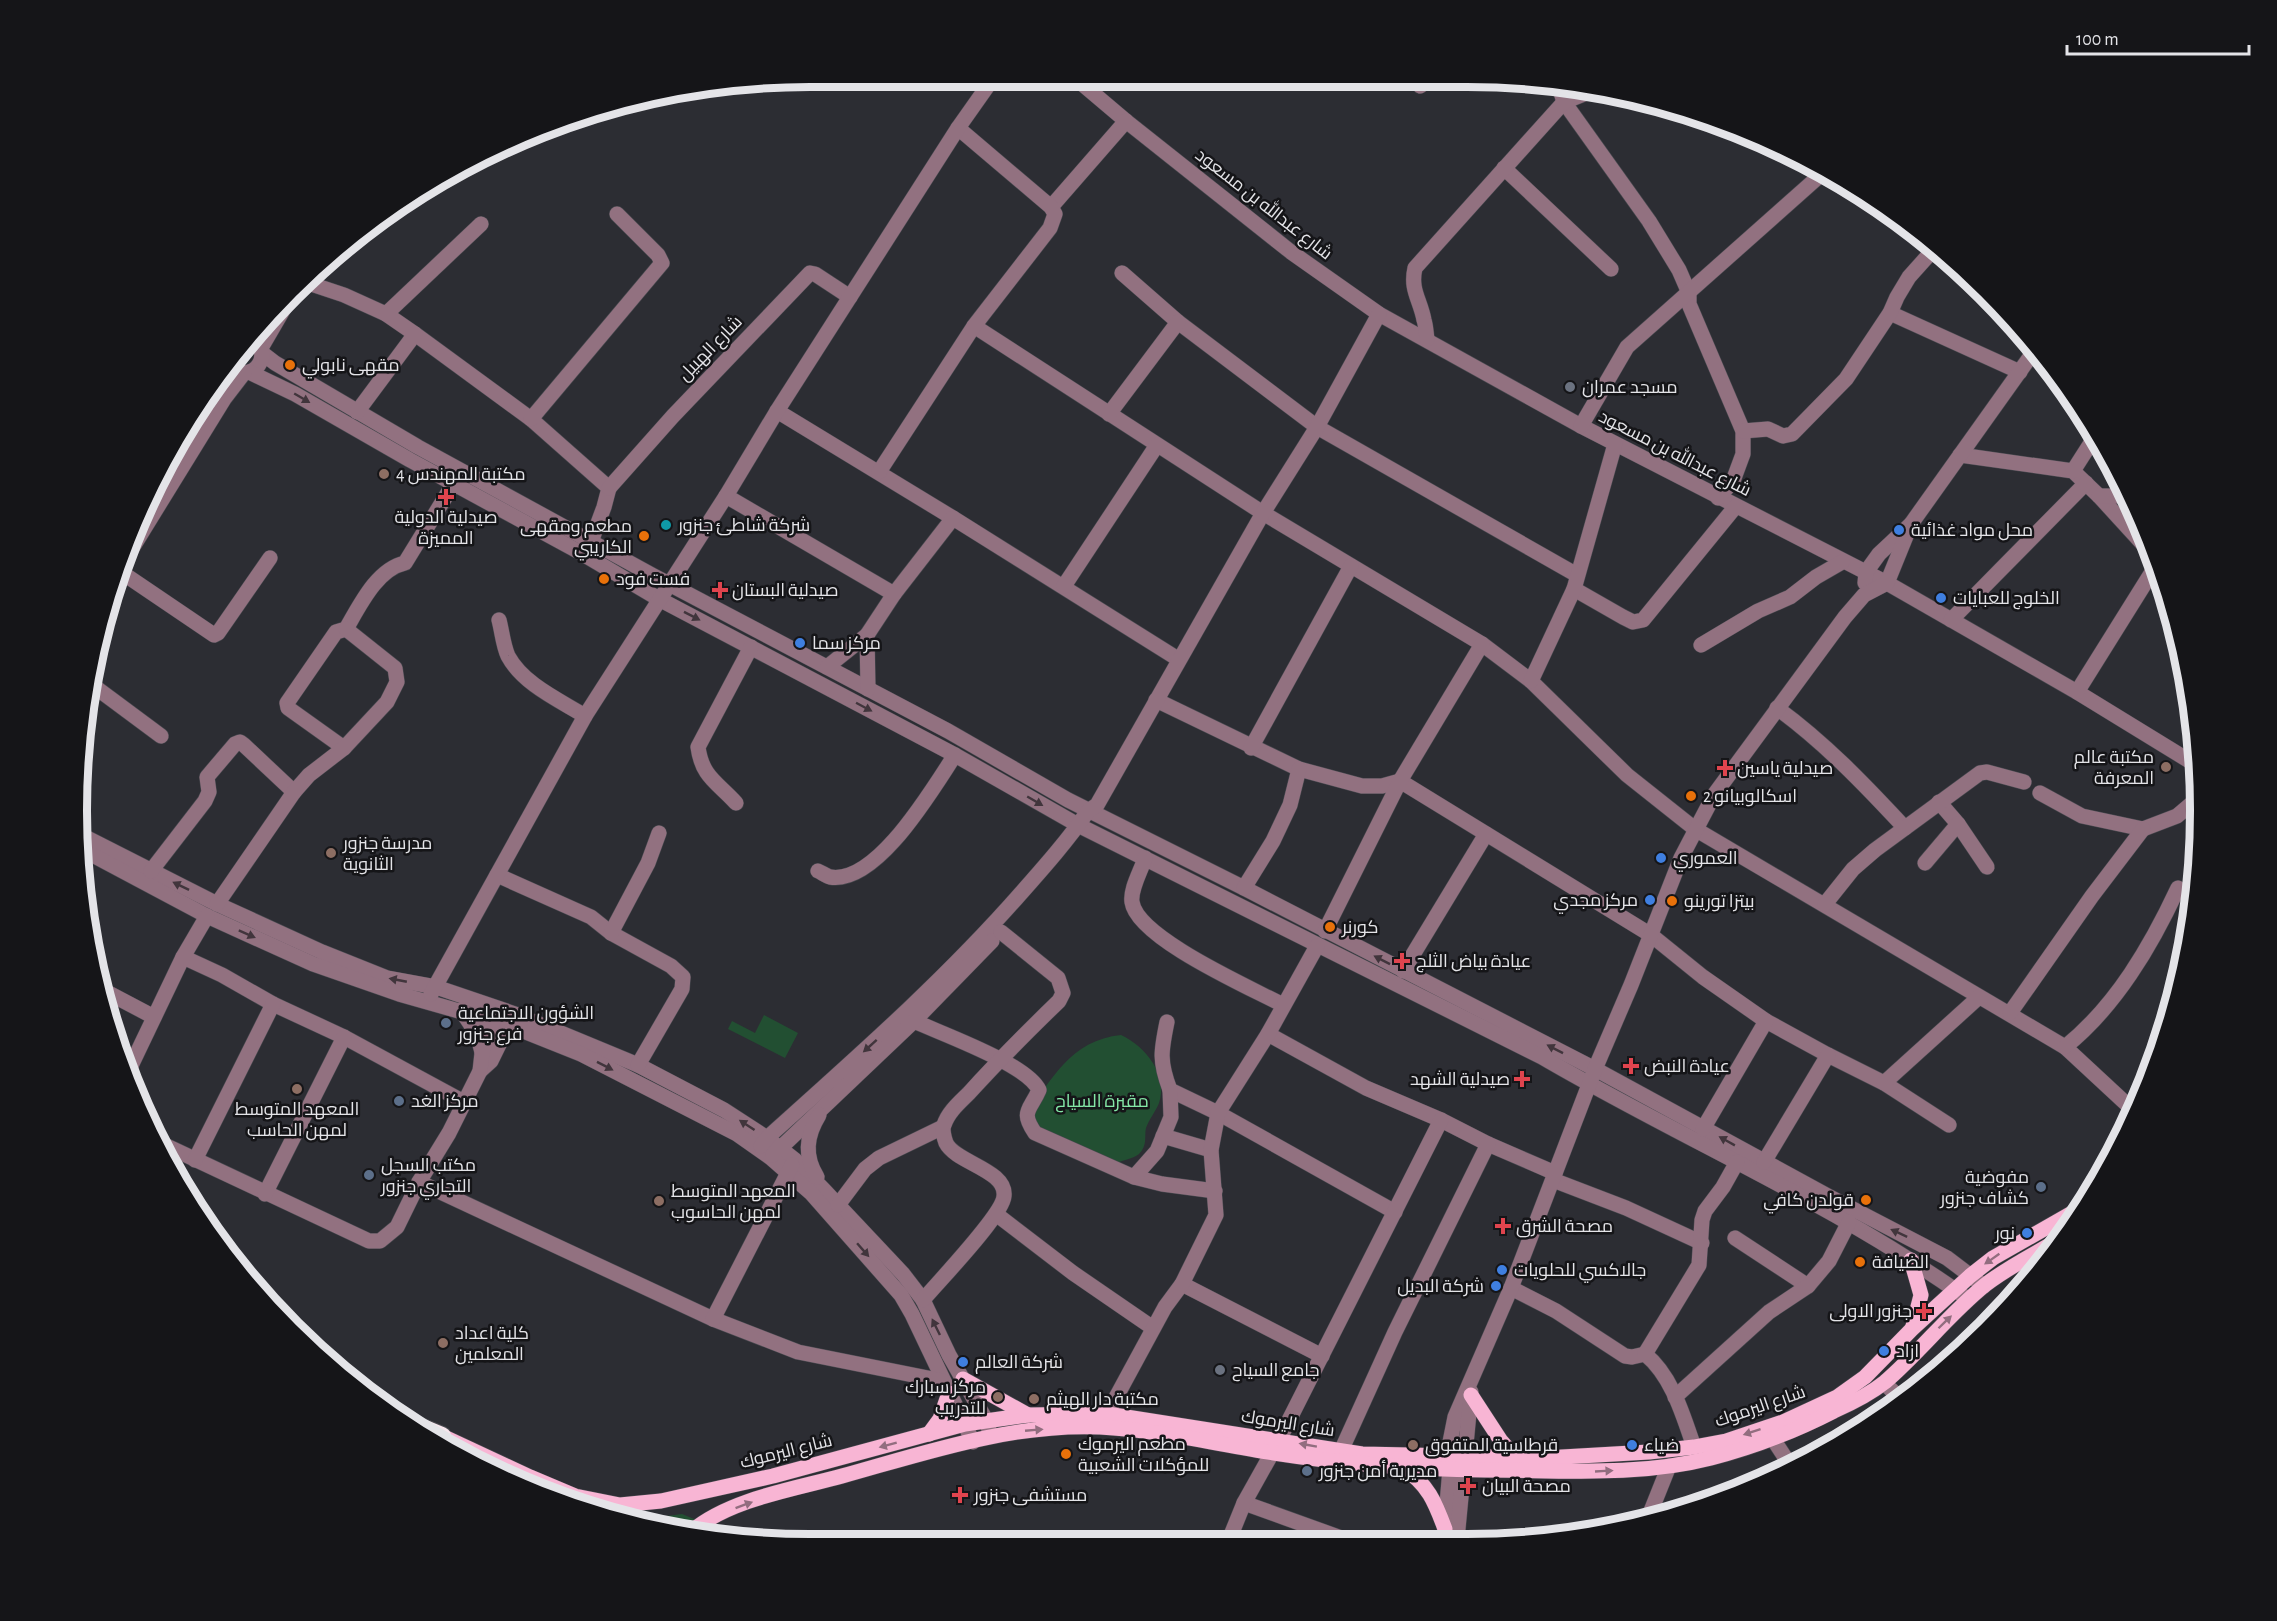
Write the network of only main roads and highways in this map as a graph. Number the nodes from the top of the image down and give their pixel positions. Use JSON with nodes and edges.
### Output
{"nodes":[{"id":1,"x":2064,"y":1218,"type":"edge"},
{"id":2,"x":2039,"y":1252,"type":"edge"},
{"id":3,"x":1911,"y":1260,"type":"road end"},
{"id":4,"x":1912,"y":1329,"type":"junction"},
{"id":5,"x":963,"y":1379,"type":"road end"},
{"id":6,"x":946,"y":1387,"type":"road end"},
{"id":7,"x":1471,"y":1387,"type":"road end"},
{"id":8,"x":1028,"y":1415,"type":"junction"},
{"id":9,"x":929,"y":1434,"type":"junction"},
{"id":10,"x":1276,"y":1447,"type":"junction"},
{"id":11,"x":1516,"y":1458,"type":"junction"},
{"id":12,"x":1457,"y":1463,"type":"junction"},
{"id":13,"x":1400,"y":1466,"type":"junction"},
{"id":14,"x":509,"y":1467,"type":"edge"},
{"id":15,"x":551,"y":1485,"type":"edge"},
{"id":16,"x":585,"y":1498,"type":"edge"},
{"id":17,"x":700,"y":1525,"type":"edge"},
{"id":18,"x":1447,"y":1534,"type":"edge"}],
"edges":[{"from":1,"to":4,"type":"main road","name":"شارع اليرموك","one_way":true},
{"from":12,"to":2,"type":"main road","name":"شارع اليرموك","one_way":true},
{"from":3,"to":4,"type":"main road"},
{"from":4,"to":11,"type":"main road","name":"شارع اليرموك","one_way":true},
{"from":5,"to":8,"type":"main road"},
{"from":6,"to":9,"type":"main road"},
{"from":7,"to":11,"type":"main road"},
{"from":8,"to":9,"type":"main road","name":"شارع اليرموك"},
{"from":8,"to":10,"type":"main road","name":"شارع اليرموك"},
{"from":9,"to":16,"type":"main road","name":"شارع اليرموك","one_way":true},
{"from":12,"to":10,"type":"main road","name":"شارع اليرموك","one_way":true},
{"from":10,"to":13,"type":"main road","name":"شارع اليرموك"},
{"from":17,"to":10,"type":"main road","name":"شارع اليرموك","one_way":true},
{"from":11,"to":12,"type":"main road","name":"شارع اليرموك"},
{"from":12,"to":13,"type":"main road","name":"شارع اليرموك"},
{"from":13,"to":18,"type":"main road"},
{"from":15,"to":14,"type":"main road","name":"شارع اليرموك","one_way":true}]}
